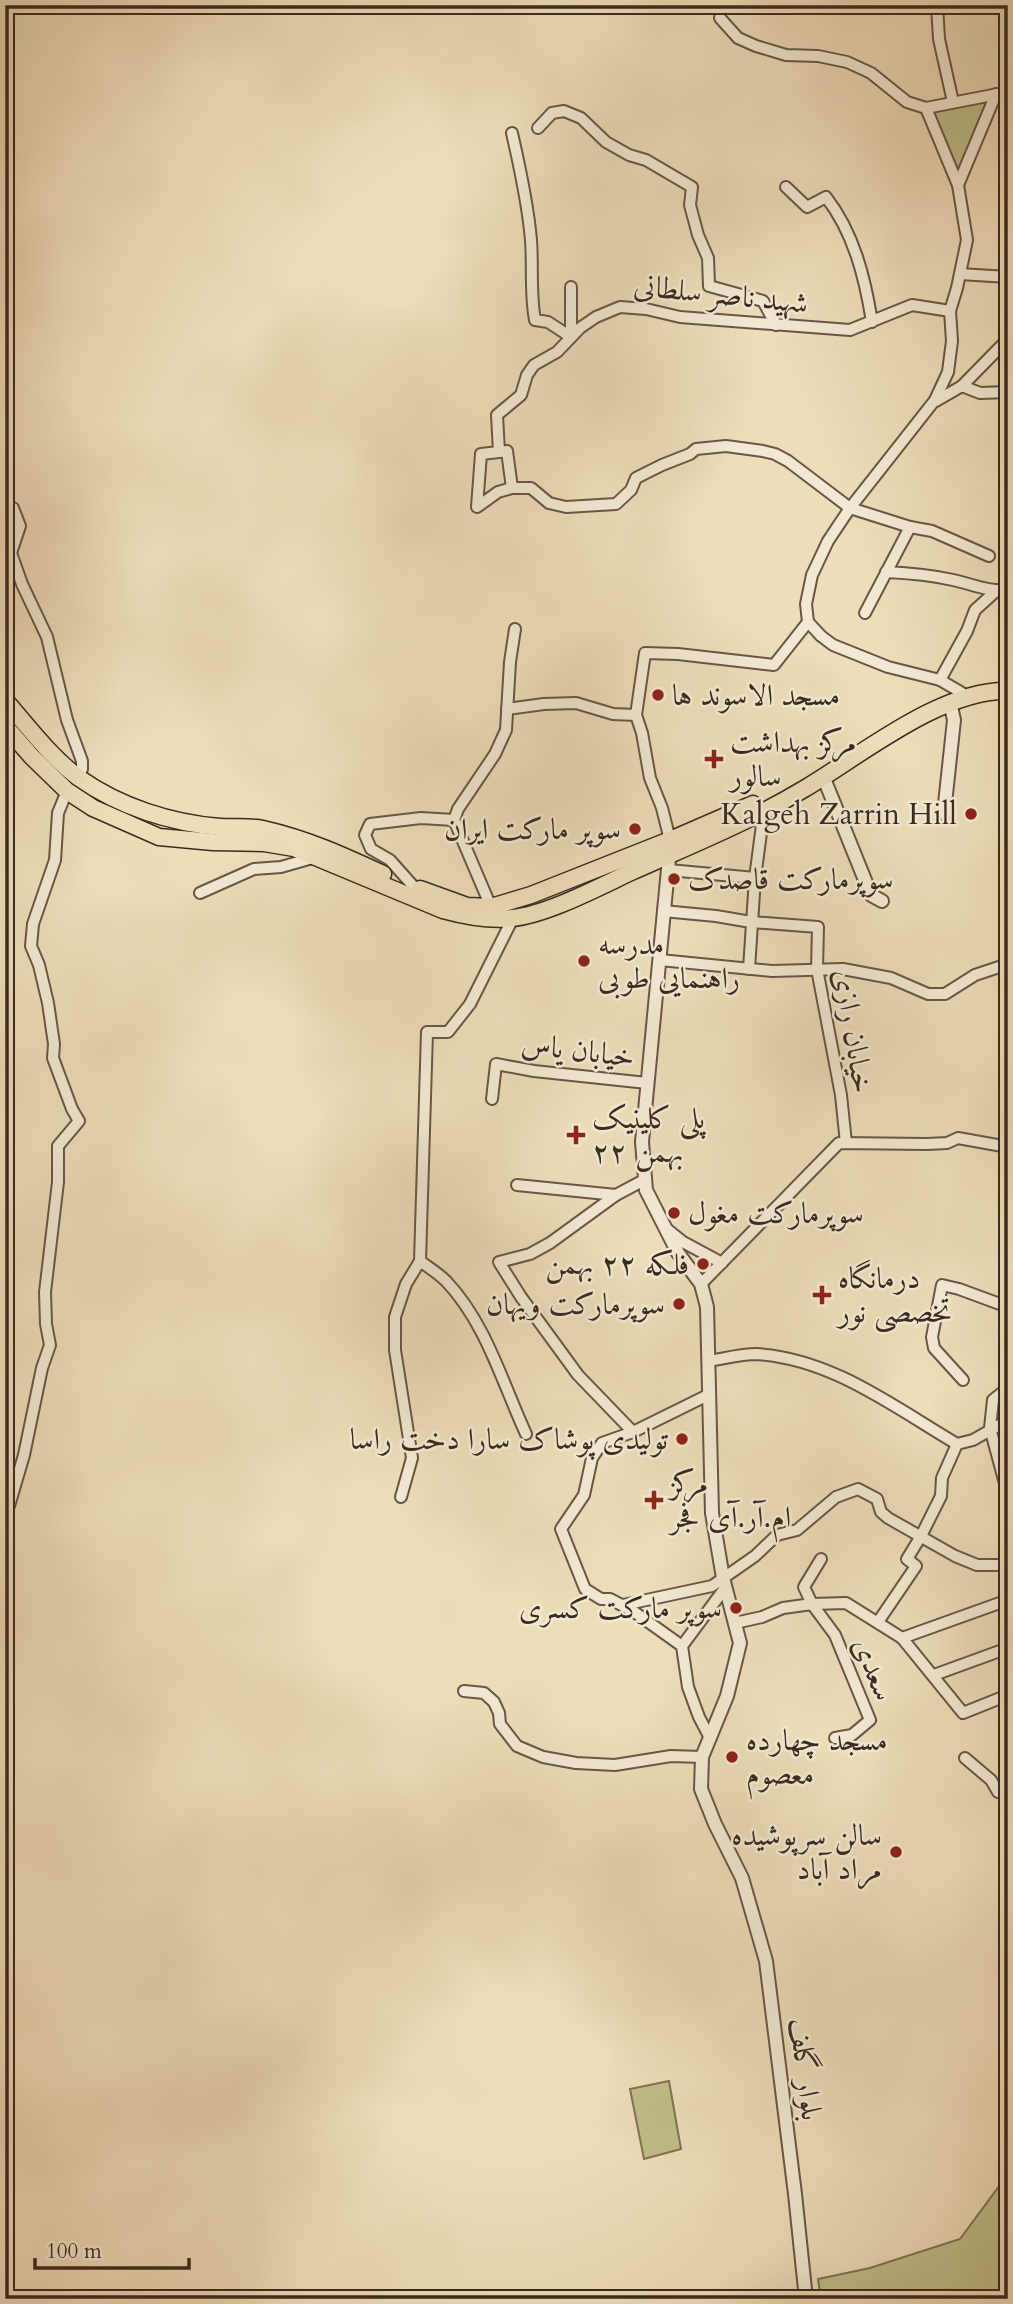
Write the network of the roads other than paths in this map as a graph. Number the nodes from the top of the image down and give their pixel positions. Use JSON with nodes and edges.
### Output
{"nodes":[{"id":1,"x":937,"y":5,"type":"edge"},
{"id":2,"x":720,"y":18,"type":"dead end"},
{"id":3,"x":1008,"y":92,"type":"edge"},
{"id":4,"x":996,"y":94,"type":"junction"},
{"id":5,"x":953,"y":102,"type":"junction"},
{"id":6,"x":926,"y":108,"type":"junction"},
{"id":7,"x":538,"y":128,"type":"dead end"},
{"id":8,"x":512,"y":133,"type":"dead end"},
{"id":9,"x":958,"y":185,"type":"junction"},
{"id":10,"x":786,"y":187,"type":"dead end"},
{"id":11,"x":960,"y":274,"type":"junction"},
{"id":12,"x":1008,"y":277,"type":"edge"},
{"id":13,"x":571,"y":287,"type":"dead end"},
{"id":14,"x":950,"y":311,"type":"junction"},
{"id":15,"x":872,"y":322,"type":"junction"},
{"id":16,"x":776,"y":325,"type":"junction"},
{"id":17,"x":571,"y":337,"type":"junction"},
{"id":18,"x":1008,"y":339,"type":"edge"},
{"id":19,"x":962,"y":386,"type":"junction"},
{"id":20,"x":1008,"y":392,"type":"edge"},
{"id":21,"x":933,"y":402,"type":"junction"},
{"id":22,"x":499,"y":452,"type":"junction"},
{"id":23,"x":512,"y":488,"type":"junction"},
{"id":24,"x":5,"y":505,"type":"edge"},
{"id":25,"x":850,"y":508,"type":"junction"},
{"id":26,"x":910,"y":527,"type":"junction"},
{"id":27,"x":989,"y":556,"type":"dead end"},
{"id":28,"x":886,"y":572,"type":"junction"},
{"id":29,"x":1002,"y":590,"type":"edge"},
{"id":30,"x":865,"y":612,"type":"dead end"},
{"id":31,"x":808,"y":622,"type":"junction"},
{"id":32,"x":515,"y":629,"type":"dead end"},
{"id":33,"x":940,"y":680,"type":"junction"},
{"id":34,"x":1008,"y":691,"type":"edge"},
{"id":35,"x":969,"y":697,"type":"junction"},
{"id":36,"x":5,"y":700,"type":"edge"},
{"id":37,"x":950,"y":702,"type":"junction"},
{"id":38,"x":507,"y":709,"type":"junction"},
{"id":39,"x":636,"y":715,"type":"junction"},
{"id":40,"x":5,"y":726,"type":"edge"},
{"id":41,"x":5,"y":741,"type":"edge"},
{"id":42,"x":32,"y":757,"type":"junction"},
{"id":43,"x":823,"y":776,"type":"junction"},
{"id":44,"x":78,"y":777,"type":"junction"},
{"id":45,"x":67,"y":791,"type":"junction"},
{"id":46,"x":764,"y":810,"type":"junction"},
{"id":47,"x":944,"y":813,"type":"dead end"},
{"id":48,"x":454,"y":820,"type":"junction"},
{"id":49,"x":670,"y":855,"type":"junction"},
{"id":50,"x":316,"y":857,"type":"junction"},
{"id":51,"x":755,"y":878,"type":"junction"},
{"id":52,"x":200,"y":893,"type":"dead end"},
{"id":53,"x":419,"y":893,"type":"junction"},
{"id":54,"x":531,"y":895,"type":"junction"},
{"id":55,"x":882,"y":901,"type":"dead end"},
{"id":56,"x":491,"y":907,"type":"junction"},
{"id":57,"x":663,"y":911,"type":"junction"},
{"id":58,"x":538,"y":912,"type":"junction"},
{"id":59,"x":513,"y":918,"type":"junction"},
{"id":60,"x":751,"y":922,"type":"junction"},
{"id":61,"x":660,"y":960,"type":"junction"},
{"id":62,"x":1008,"y":964,"type":"edge"},
{"id":63,"x":817,"y":969,"type":"junction"},
{"id":64,"x":749,"y":970,"type":"junction"},
{"id":65,"x":648,"y":1083,"type":"junction"},
{"id":66,"x":492,"y":1099,"type":"dead end"},
{"id":67,"x":846,"y":1143,"type":"junction"},
{"id":68,"x":1008,"y":1147,"type":"edge"},
{"id":69,"x":646,"y":1179,"type":"junction"},
{"id":70,"x":517,"y":1185,"type":"dead end"},
{"id":71,"x":615,"y":1195,"type":"junction"},
{"id":72,"x":663,"y":1226,"type":"junction"},
{"id":73,"x":420,"y":1261,"type":"junction"},
{"id":74,"x":722,"y":1263,"type":"junction"},
{"id":75,"x":701,"y":1284,"type":"junction"},
{"id":76,"x":1008,"y":1289,"type":"edge"},
{"id":77,"x":1006,"y":1306,"type":"edge"},
{"id":78,"x":708,"y":1361,"type":"junction"},
{"id":79,"x":963,"y":1380,"type":"dead end"},
{"id":80,"x":1008,"y":1388,"type":"edge"},
{"id":81,"x":708,"y":1395,"type":"junction"},
{"id":82,"x":990,"y":1428,"type":"junction"},
{"id":83,"x":1008,"y":1430,"type":"edge"},
{"id":84,"x":633,"y":1432,"type":"junction"},
{"id":85,"x":526,"y":1434,"type":"dead end"},
{"id":86,"x":957,"y":1444,"type":"junction"},
{"id":87,"x":1008,"y":1495,"type":"edge"},
{"id":88,"x":401,"y":1497,"type":"dead end"},
{"id":89,"x":9,"y":1506,"type":"dead end"},
{"id":90,"x":921,"y":1536,"type":"junction"},
{"id":91,"x":821,"y":1559,"type":"dead end"},
{"id":92,"x":997,"y":1565,"type":"dead end"},
{"id":93,"x":724,"y":1583,"type":"junction"},
{"id":94,"x":1008,"y":1600,"type":"edge"},
{"id":95,"x":811,"y":1604,"type":"junction"},
{"id":96,"x":623,"y":1605,"type":"junction"},
{"id":97,"x":878,"y":1622,"type":"junction"},
{"id":98,"x":735,"y":1623,"type":"junction"},
{"id":99,"x":902,"y":1638,"type":"junction"},
{"id":100,"x":682,"y":1646,"type":"junction"},
{"id":101,"x":1008,"y":1648,"type":"edge"},
{"id":102,"x":934,"y":1675,"type":"junction"},
{"id":103,"x":464,"y":1691,"type":"dead end"},
{"id":104,"x":1008,"y":1695,"type":"edge"},
{"id":105,"x":710,"y":1738,"type":"junction"},
{"id":106,"x":835,"y":1738,"type":"dead end"},
{"id":107,"x":702,"y":1757,"type":"junction"},
{"id":108,"x":965,"y":1758,"type":"dead end"},
{"id":109,"x":1008,"y":1787,"type":"edge"},
{"id":110,"x":806,"y":2299,"type":"edge"}],
"edges":[{"from":1,"to":5,"type":"street"},
{"from":2,"to":6,"type":"street"},
{"from":3,"to":4,"type":"street"},
{"from":4,"to":5,"type":"street"},
{"from":4,"to":9,"type":"street"},
{"from":5,"to":6,"type":"street"},
{"from":6,"to":9,"type":"street"},
{"from":7,"to":16,"type":"street"},
{"from":8,"to":17,"type":"street"},
{"from":9,"to":11,"type":"street"},
{"from":10,"to":15,"type":"street"},
{"from":11,"to":12,"type":"street"},
{"from":11,"to":14,"type":"street"},
{"from":13,"to":17,"type":"street"},
{"from":14,"to":15,"type":"street","name":"شهید ناصر سلطانی"},
{"from":14,"to":21,"type":"street"},
{"from":15,"to":16,"type":"street","name":"شهید ناصر سلطانی"},
{"from":16,"to":17,"type":"street","name":"شهید ناصر سلطانی"},
{"from":17,"to":22,"type":"street","name":"شهید ناصر سلطانی"},
{"from":18,"to":19,"type":"street"},
{"from":19,"to":20,"type":"street"},
{"from":19,"to":21,"type":"street"},
{"from":21,"to":25,"type":"street"},
{"from":22,"to":23,"type":"street"},
{"from":22,"to":23,"type":"street"},
{"from":23,"to":25,"type":"street"},
{"from":24,"to":44,"type":"street"},
{"from":25,"to":26,"type":"street"},
{"from":25,"to":31,"type":"street"},
{"from":26,"to":27,"type":"street"},
{"from":26,"to":28,"type":"street"},
{"from":28,"to":29,"type":"street"},
{"from":28,"to":30,"type":"street"},
{"from":29,"to":33,"type":"street"},
{"from":31,"to":33,"type":"street"},
{"from":31,"to":39,"type":"street"},
{"from":32,"to":38,"type":"street"},
{"from":33,"to":35,"type":"street"},
{"from":34,"to":35,"type":"main road"},
{"from":35,"to":37,"type":"main road"},
{"from":36,"to":44,"type":"main road"},
{"from":37,"to":43,"type":"main road"},
{"from":37,"to":47,"type":"street"},
{"from":38,"to":39,"type":"street"},
{"from":38,"to":48,"type":"street"},
{"from":39,"to":49,"type":"street"},
{"from":40,"to":42,"type":"main road"},
{"from":41,"to":42,"type":"street"},
{"from":42,"to":45,"type":"main road"},
{"from":43,"to":46,"type":"main road"},
{"from":43,"to":49,"type":"main road"},
{"from":43,"to":55,"type":"street"},
{"from":44,"to":45,"type":"main road"},
{"from":44,"to":53,"type":"main road"},
{"from":45,"to":50,"type":"main road"},
{"from":45,"to":89,"type":"street"},
{"from":46,"to":49,"type":"main road"},
{"from":46,"to":51,"type":"street"},
{"from":48,"to":53,"type":"street"},
{"from":48,"to":56,"type":"street"},
{"from":49,"to":51,"type":"street"},
{"from":49,"to":54,"type":"main road"},
{"from":49,"to":57,"type":"street"},
{"from":49,"to":58,"type":"main road"},
{"from":50,"to":52,"type":"street"},
{"from":50,"to":53,"type":"main road"},
{"from":51,"to":60,"type":"street"},
{"from":53,"to":56,"type":"main road"},
{"from":53,"to":59,"type":"main road"},
{"from":54,"to":56,"type":"main road"},
{"from":54,"to":58,"type":"main road"},
{"from":57,"to":60,"type":"street"},
{"from":57,"to":61,"type":"street"},
{"from":58,"to":59,"type":"main road"},
{"from":59,"to":73,"type":"street"},
{"from":60,"to":63,"type":"street","name":"خیابان رازی"},
{"from":60,"to":64,"type":"street"},
{"from":61,"to":64,"type":"street"},
{"from":61,"to":65,"type":"street"},
{"from":62,"to":63,"type":"street"},
{"from":63,"to":64,"type":"street"},
{"from":63,"to":67,"type":"street","name":"خیابان رازی"},
{"from":65,"to":66,"type":"street","name":"خیابان یاس"},
{"from":65,"to":69,"type":"street"},
{"from":67,"to":68,"type":"street"},
{"from":67,"to":74,"type":"street"},
{"from":69,"to":71,"type":"street"},
{"from":69,"to":72,"type":"street"},
{"from":70,"to":71,"type":"street"},
{"from":71,"to":84,"type":"street"},
{"from":72,"to":74,"type":"street"},
{"from":72,"to":75,"type":"street"},
{"from":73,"to":85,"type":"street"},
{"from":73,"to":88,"type":"street"},
{"from":74,"to":75,"type":"street"},
{"from":75,"to":78,"type":"street"},
{"from":76,"to":77,"type":"street"},
{"from":77,"to":79,"type":"street"},
{"from":78,"to":81,"type":"street"},
{"from":78,"to":86,"type":"street"},
{"from":80,"to":82,"type":"street"},
{"from":81,"to":84,"type":"street"},
{"from":81,"to":93,"type":"street"},
{"from":82,"to":83,"type":"street"},
{"from":82,"to":86,"type":"street"},
{"from":82,"to":87,"type":"street"},
{"from":84,"to":96,"type":"street"},
{"from":86,"to":90,"type":"street"},
{"from":90,"to":92,"type":"street"},
{"from":90,"to":93,"type":"street"},
{"from":90,"to":97,"type":"street"},
{"from":91,"to":95,"type":"street"},
{"from":93,"to":96,"type":"street"},
{"from":93,"to":98,"type":"street"},
{"from":93,"to":100,"type":"street"},
{"from":94,"to":99,"type":"street"},
{"from":95,"to":97,"type":"street"},
{"from":95,"to":98,"type":"street"},
{"from":95,"to":106,"type":"street","name":"سعدی"},
{"from":96,"to":100,"type":"street"},
{"from":97,"to":99,"type":"street"},
{"from":98,"to":105,"type":"street"},
{"from":99,"to":102,"type":"street"},
{"from":100,"to":105,"type":"street"},
{"from":101,"to":102,"type":"street"},
{"from":102,"to":104,"type":"street"},
{"from":103,"to":107,"type":"street"},
{"from":105,"to":107,"type":"street"},
{"from":107,"to":110,"type":"street","name":"بلوار گلف"},
{"from":108,"to":109,"type":"street"}]}
